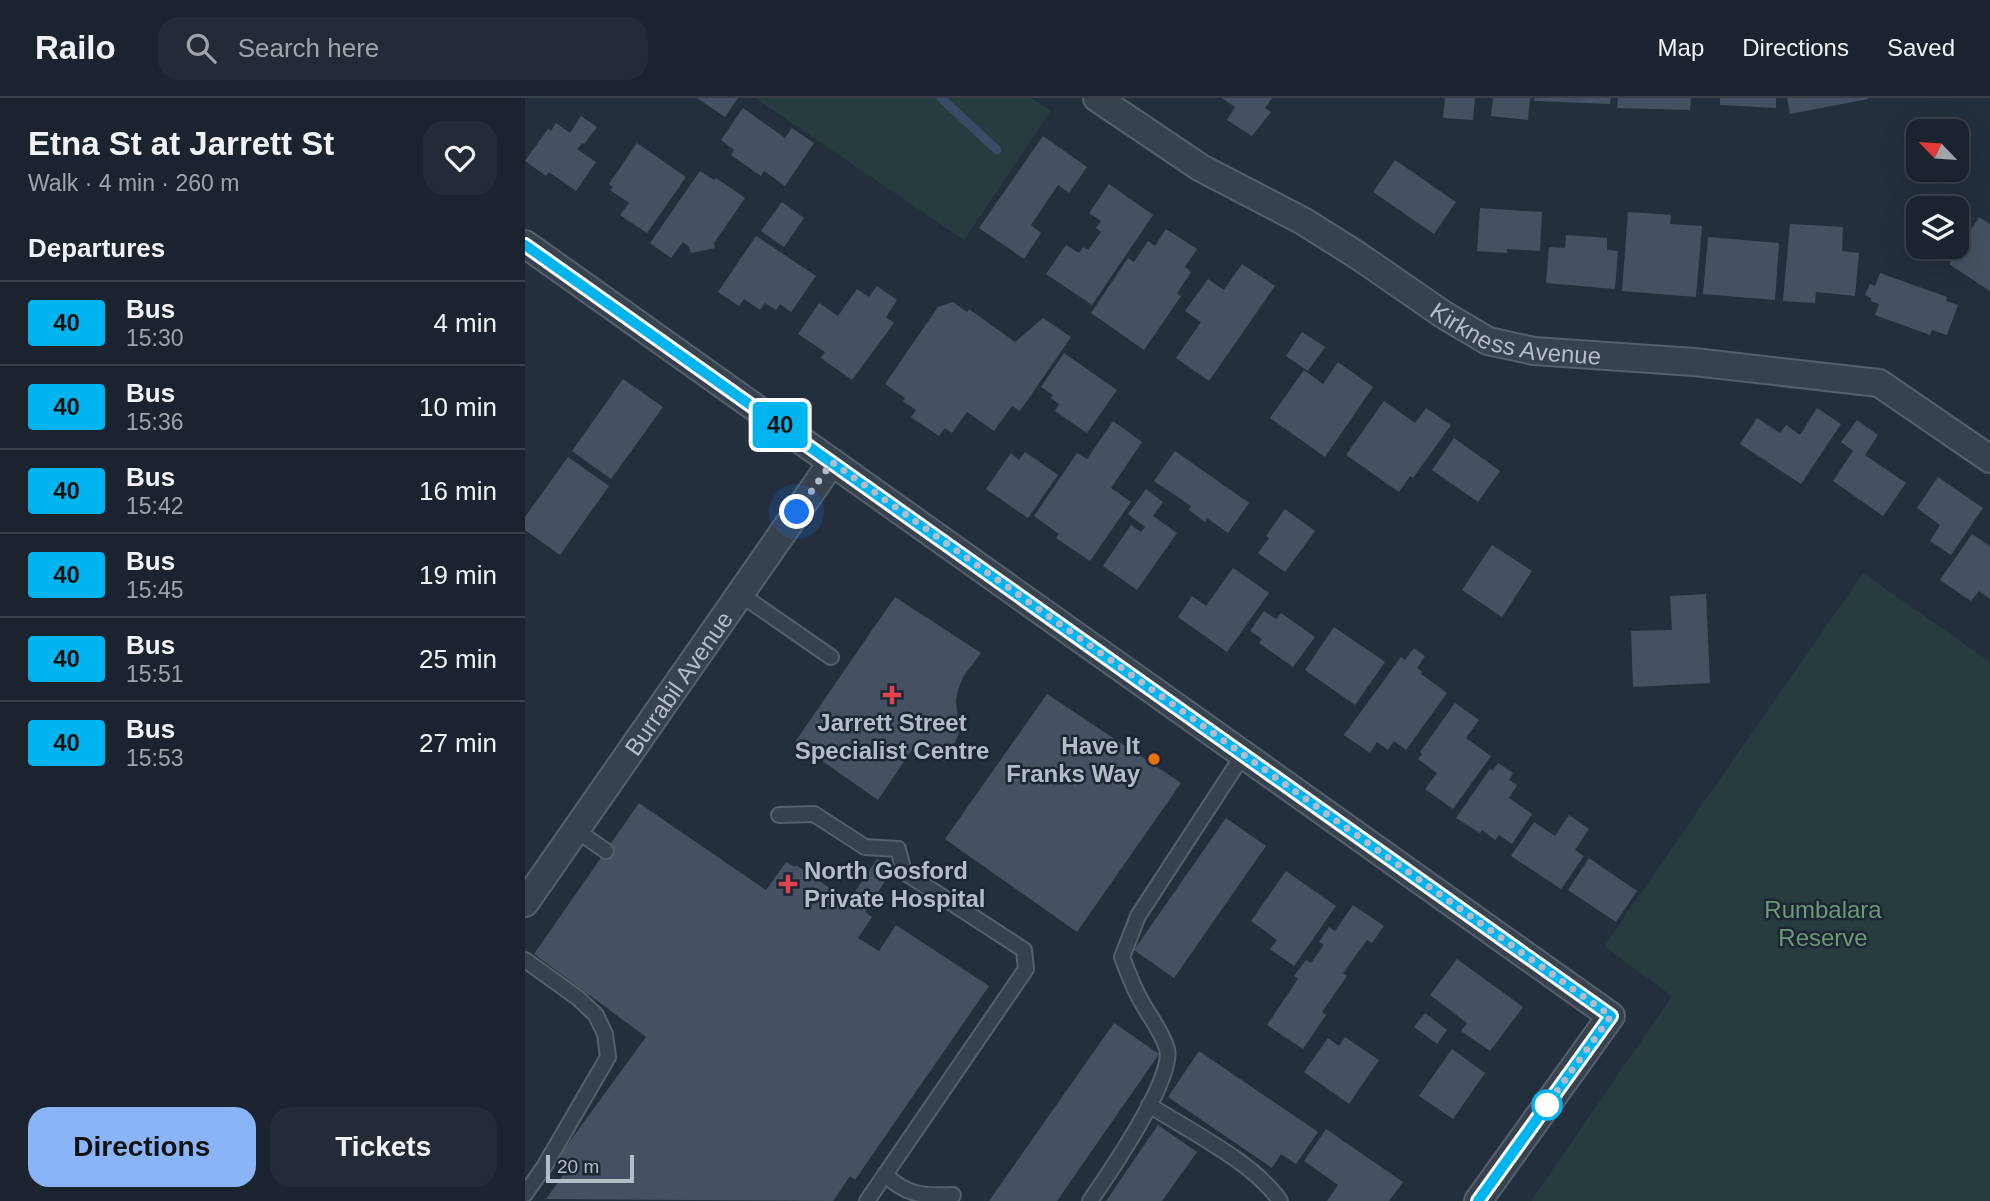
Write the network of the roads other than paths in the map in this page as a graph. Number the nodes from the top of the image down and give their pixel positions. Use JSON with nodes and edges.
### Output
{"nodes":[{"id":1,"x":1097,"y":98,"type":"edge"},
{"id":2,"x":525,"y":244,"type":"edge"},
{"id":3,"x":1985,"y":446,"type":"edge"},
{"id":4,"x":832,"y":462,"type":"junction"},
{"id":5,"x":740,"y":594,"type":"junction"},
{"id":6,"x":831,"y":657,"type":"dead end"},
{"id":7,"x":1243,"y":755,"type":"junction"},
{"id":8,"x":779,"y":815,"type":"dead end"},
{"id":9,"x":576,"y":830,"type":"junction"},
{"id":10,"x":606,"y":851,"type":"dead end"},
{"id":11,"x":525,"y":903,"type":"edge"},
{"id":12,"x":525,"y":960,"type":"edge"},
{"id":13,"x":1149,"y":1105,"type":"junction"},
{"id":14,"x":885,"y":1174,"type":"junction"},
{"id":15,"x":525,"y":1194,"type":"edge"},
{"id":16,"x":953,"y":1195,"type":"dead end"},
{"id":17,"x":867,"y":1201,"type":"edge"},
{"id":18,"x":1090,"y":1201,"type":"edge"},
{"id":19,"x":1280,"y":1201,"type":"edge"},
{"id":20,"x":1478,"y":1201,"type":"edge"}],
"edges":[{"from":1,"to":3,"type":"street","name":"Kirkness Avenue"},
{"from":2,"to":4,"type":"street"},
{"from":4,"to":5,"type":"street","name":"Burrabil Avenue"},
{"from":4,"to":7,"type":"street"},
{"from":5,"to":6,"type":"lane"},
{"from":5,"to":9,"type":"street","name":"Burrabil Avenue"},
{"from":7,"to":13,"type":"lane"},
{"from":7,"to":20,"type":"street"},
{"from":8,"to":14,"type":"lane"},
{"from":9,"to":10,"type":"lane"},
{"from":9,"to":11,"type":"street","name":"Burrabil Avenue"},
{"from":12,"to":15,"type":"lane"},
{"from":13,"to":18,"type":"lane"},
{"from":13,"to":19,"type":"lane"},
{"from":14,"to":16,"type":"lane"},
{"from":14,"to":17,"type":"lane"}]}
